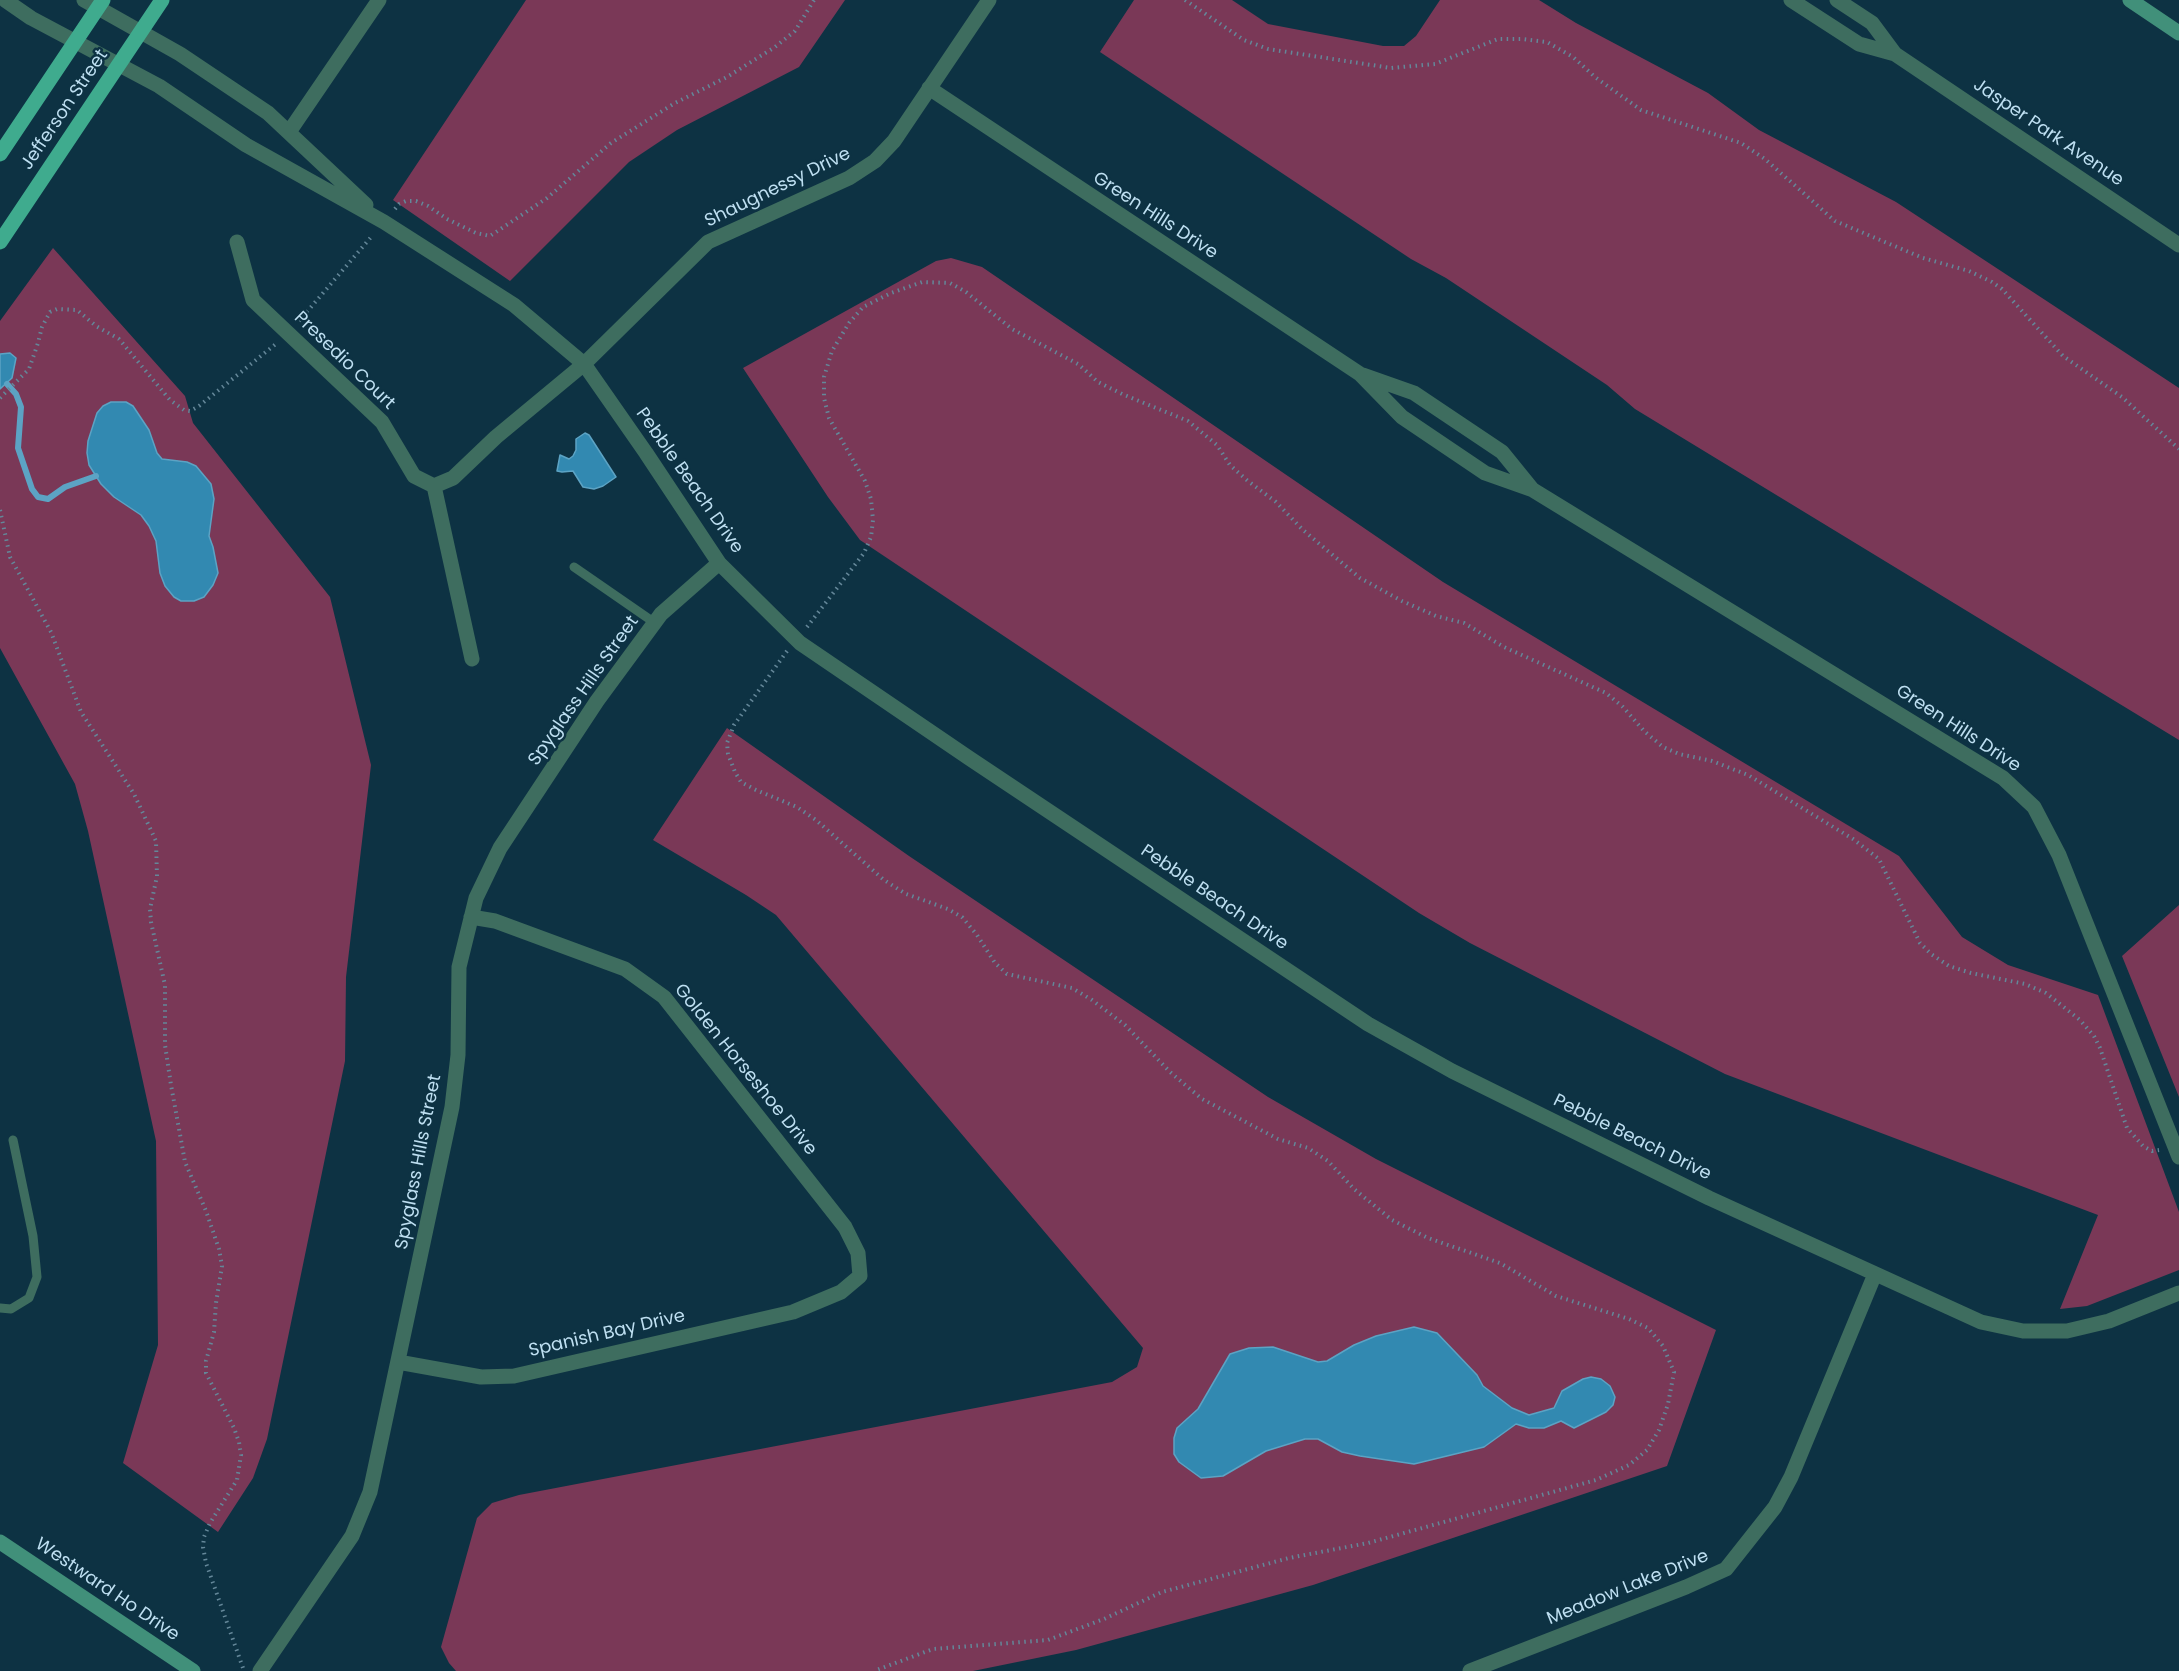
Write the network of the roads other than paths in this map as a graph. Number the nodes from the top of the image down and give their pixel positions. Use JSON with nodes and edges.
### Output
{"nodes":[{"id":1,"x":5,"y":0,"type":"edge"},
{"id":2,"x":84,"y":0,"type":"edge"},
{"id":3,"x":162,"y":0,"type":"edge"},
{"id":4,"x":380,"y":0,"type":"edge"},
{"id":5,"x":989,"y":0,"type":"edge"},
{"id":6,"x":1791,"y":0,"type":"edge"},
{"id":7,"x":1837,"y":0,"type":"edge"},
{"id":8,"x":2130,"y":0,"type":"edge"},
{"id":9,"x":100,"y":4,"type":"edge"},
{"id":10,"x":140,"y":32,"type":"junction"},
{"id":11,"x":2179,"y":33,"type":"edge"},
{"id":12,"x":75,"y":42,"type":"junction"},
{"id":13,"x":1895,"y":54,"type":"junction"},
{"id":14,"x":118,"y":64,"type":"junction"},
{"id":15,"x":929,"y":88,"type":"junction"},
{"id":16,"x":289,"y":132,"type":"junction"},
{"id":17,"x":0,"y":154,"type":"edge"},
{"id":18,"x":384,"y":222,"type":"junction"},
{"id":19,"x":0,"y":242,"type":"edge"},
{"id":20,"x":237,"y":242,"type":"dead end"},
{"id":21,"x":2179,"y":245,"type":"edge"},
{"id":22,"x":584,"y":364,"type":"junction"},
{"id":23,"x":1360,"y":374,"type":"junction"},
{"id":24,"x":434,"y":486,"type":"junction"},
{"id":25,"x":1533,"y":490,"type":"junction"},
{"id":26,"x":719,"y":563,"type":"junction"},
{"id":27,"x":574,"y":567,"type":"dead end"},
{"id":28,"x":655,"y":623,"type":"junction"},
{"id":29,"x":472,"y":659,"type":"dead end"},
{"id":30,"x":471,"y":916,"type":"junction"},
{"id":31,"x":13,"y":1140,"type":"dead end"},
{"id":32,"x":2177,"y":1153,"type":"edge"},
{"id":33,"x":1875,"y":1274,"type":"junction"},
{"id":34,"x":2179,"y":1293,"type":"edge"},
{"id":35,"x":823,"y":1300,"type":"joint"},
{"id":36,"x":0,"y":1308,"type":"edge"},
{"id":37,"x":398,"y":1362,"type":"junction"},
{"id":38,"x":0,"y":1542,"type":"edge"},
{"id":39,"x":193,"y":1671,"type":"edge"},
{"id":40,"x":260,"y":1671,"type":"edge"},
{"id":41,"x":1470,"y":1671,"type":"edge"}],
"edges":[{"from":1,"to":12,"type":"street"},
{"from":2,"to":9,"type":"street"},
{"from":3,"to":10,"type":"main road","name":"Jefferson Street"},
{"from":4,"to":16,"type":"street"},
{"from":5,"to":15,"type":"street","name":"Shaugnessy Drive"},
{"from":6,"to":13,"type":"street","name":"Jasper Park Avenue"},
{"from":7,"to":13,"type":"street","name":"Jasper Park Avenue"},
{"from":8,"to":11,"type":"street"},
{"from":9,"to":10,"type":"street"},
{"from":9,"to":12,"type":"main road","name":"Jefferson Street"},
{"from":10,"to":14,"type":"main road","name":"Jefferson Street"},
{"from":10,"to":16,"type":"street"},
{"from":12,"to":14,"type":"street"},
{"from":12,"to":17,"type":"main road","name":"Jefferson Street"},
{"from":13,"to":21,"type":"street","name":"Jasper Park Avenue"},
{"from":14,"to":18,"type":"street"},
{"from":14,"to":19,"type":"main road","name":"Jefferson Street"},
{"from":15,"to":22,"type":"street","name":"Shaugnessy Drive"},
{"from":15,"to":23,"type":"street","name":"Green Hills Drive"},
{"from":16,"to":18,"type":"street"},
{"from":18,"to":22,"type":"street","name":"Pebble Beach Drive"},
{"from":20,"to":24,"type":"street","name":"Presedio Court"},
{"from":22,"to":24,"type":"street"},
{"from":22,"to":26,"type":"street","name":"Pebble Beach Drive"},
{"from":23,"to":25,"type":"street","name":"Green Hills Drive"},
{"from":23,"to":25,"type":"street","name":"Green Hills Drive"},
{"from":24,"to":29,"type":"street"},
{"from":25,"to":32,"type":"street","name":"Green Hills Drive"},
{"from":26,"to":28,"type":"street","name":"Spyglass Hills Street"},
{"from":26,"to":33,"type":"street","name":"Pebble Beach Drive"},
{"from":27,"to":28,"type":"lane"},
{"from":28,"to":30,"type":"street","name":"Spyglass Hills Street"},
{"from":30,"to":35,"type":"street","name":"Golden Horseshoe Drive"},
{"from":30,"to":37,"type":"street","name":"Spyglass Hills Street"},
{"from":31,"to":36,"type":"lane"},
{"from":33,"to":34,"type":"street","name":"Pebble Beach Drive"},
{"from":33,"to":41,"type":"street","name":"Meadow Lake Drive"},
{"from":35,"to":37,"type":"street","name":"Spanish Bay Drive"},
{"from":37,"to":40,"type":"street","name":"Spyglass Hills Street"},
{"from":38,"to":39,"type":"street","name":"Westward Ho Drive"}]}
